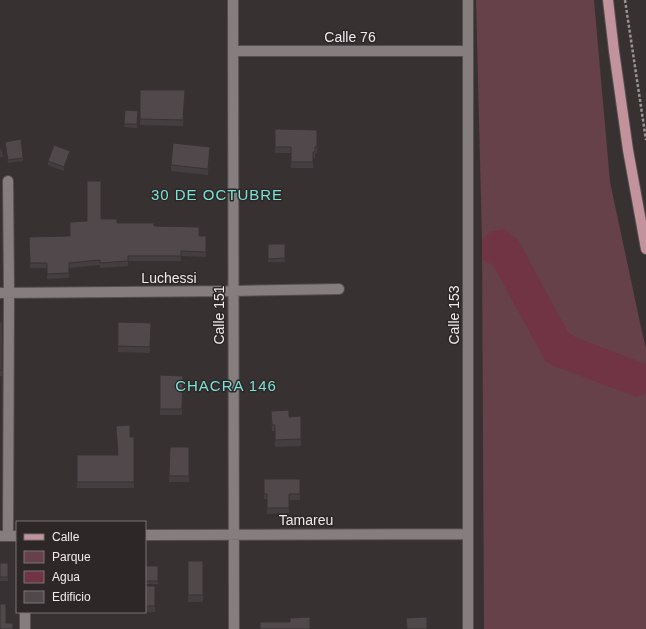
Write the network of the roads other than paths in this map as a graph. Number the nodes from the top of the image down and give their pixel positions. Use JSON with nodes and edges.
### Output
{"nodes":[{"id":1,"x":233,"y":0,"type":"edge"},
{"id":2,"x":468,"y":0,"type":"edge"},
{"id":3,"x":608,"y":0,"type":"edge"},
{"id":4,"x":468,"y":51,"type":"junction"},
{"id":5,"x":233,"y":52,"type":"junction"},
{"id":6,"x":8,"y":181,"type":"dead end"},
{"id":7,"x":646,"y":249,"type":"edge"},
{"id":8,"x":339,"y":289,"type":"dead end"},
{"id":9,"x":233,"y":292,"type":"junction"},
{"id":10,"x":4,"y":293,"type":"edge"},
{"id":11,"x":233,"y":534,"type":"junction"},
{"id":12,"x":468,"y":534,"type":"junction"},
{"id":13,"x":146,"y":535,"type":"edge"},
{"id":14,"x":8,"y":536,"type":"edge"},
{"id":15,"x":25,"y":613,"type":"edge"},
{"id":16,"x":25,"y":629,"type":"edge"},
{"id":17,"x":234,"y":629,"type":"edge"},
{"id":18,"x":468,"y":629,"type":"edge"}],
"edges":[{"from":1,"to":5,"type":"street","name":"Calle 151"},
{"from":2,"to":4,"type":"street","name":"Calle 153"},
{"from":3,"to":7,"type":"main road"},
{"from":4,"to":5,"type":"street","name":"Calle 76"},
{"from":4,"to":12,"type":"street","name":"Calle 153"},
{"from":5,"to":9,"type":"street","name":"Calle 151"},
{"from":6,"to":10,"type":"street"},
{"from":8,"to":9,"type":"street","name":"Luchessi"},
{"from":9,"to":10,"type":"street","name":"Luchessi"},
{"from":9,"to":11,"type":"street","name":"Calle 151"},
{"from":10,"to":14,"type":"street"},
{"from":11,"to":12,"type":"street","name":"Tamareu"},
{"from":11,"to":13,"type":"street","name":"Tamareu"},
{"from":11,"to":17,"type":"street","name":"Calle 151"},
{"from":12,"to":18,"type":"street","name":"Calle 153"},
{"from":15,"to":16,"type":"street"}]}
